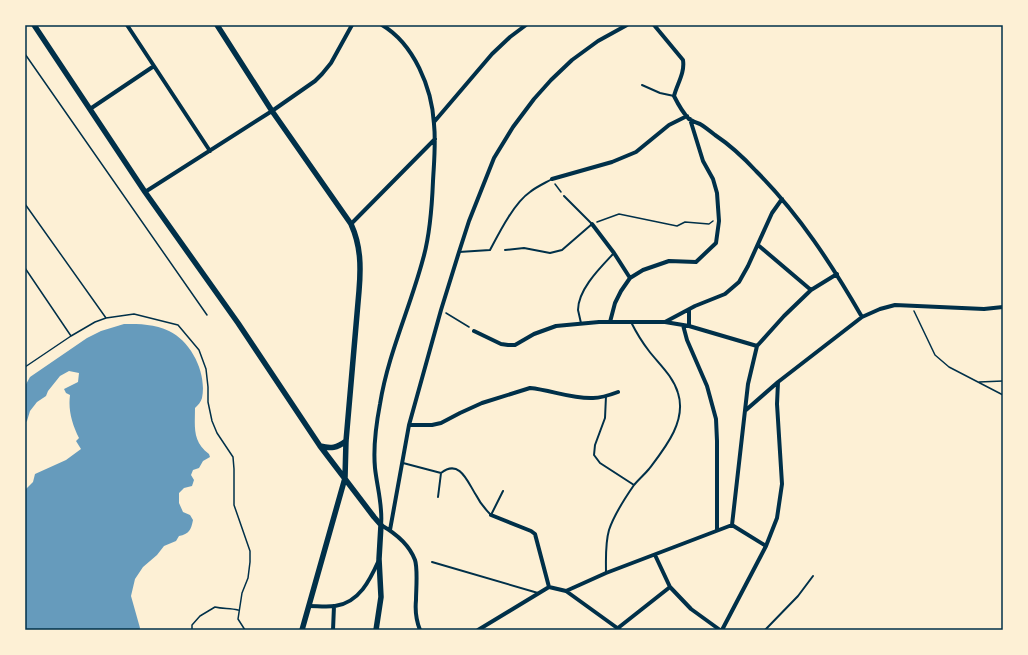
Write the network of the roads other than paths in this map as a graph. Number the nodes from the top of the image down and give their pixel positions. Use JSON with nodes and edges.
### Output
{"nodes":[{"id":1,"x":34,"y":25,"type":"edge"},
{"id":2,"x":127,"y":25,"type":"edge"},
{"id":3,"x":217,"y":25,"type":"edge"},
{"id":4,"x":352,"y":25,"type":"edge"},
{"id":5,"x":382,"y":25,"type":"edge"},
{"id":6,"x":526,"y":25,"type":"edge"},
{"id":7,"x":627,"y":25,"type":"edge"},
{"id":8,"x":654,"y":25,"type":"edge"},
{"id":9,"x":154,"y":66,"type":"junction"},
{"id":10,"x":642,"y":85,"type":"dead end"},
{"id":11,"x":674,"y":96,"type":"junction"},
{"id":12,"x":90,"y":109,"type":"junction"},
{"id":13,"x":272,"y":111,"type":"junction"},
{"id":14,"x":688,"y":118,"type":"junction"},
{"id":15,"x":434,"y":122,"type":"junction"},
{"id":16,"x":435,"y":139,"type":"junction"},
{"id":17,"x":210,"y":150,"type":"junction"},
{"id":18,"x":552,"y":179,"type":"joint"},
{"id":19,"x":145,"y":192,"type":"junction"},
{"id":20,"x":564,"y":196,"type":"road end"},
{"id":21,"x":782,"y":199,"type":"junction"},
{"id":22,"x":351,"y":224,"type":"junction"},
{"id":23,"x":592,"y":224,"type":"junction"},
{"id":24,"x":758,"y":245,"type":"junction"},
{"id":25,"x":505,"y":250,"type":"dead end"},
{"id":26,"x":459,"y":252,"type":"junction"},
{"id":27,"x":614,"y":253,"type":"junction"},
{"id":28,"x":837,"y":274,"type":"junction"},
{"id":29,"x":630,"y":278,"type":"junction"},
{"id":30,"x":811,"y":290,"type":"junction"},
{"id":31,"x":1003,"y":307,"type":"edge"},
{"id":32,"x":689,"y":310,"type":"junction"},
{"id":33,"x":862,"y":317,"type":"junction"},
{"id":34,"x":610,"y":322,"type":"junction"},
{"id":35,"x":631,"y":322,"type":"junction"},
{"id":36,"x":665,"y":322,"type":"junction"},
{"id":37,"x":581,"y":324,"type":"junction"},
{"id":38,"x":683,"y":325,"type":"junction"},
{"id":39,"x":689,"y":326,"type":"junction"},
{"id":40,"x":474,"y":331,"type":"road end"},
{"id":41,"x":757,"y":346,"type":"junction"},
{"id":42,"x":778,"y":382,"type":"junction"},
{"id":43,"x":618,"y":392,"type":"dead end"},
{"id":44,"x":606,"y":396,"type":"junction"},
{"id":45,"x":745,"y":411,"type":"junction"},
{"id":46,"x":409,"y":425,"type":"junction"},
{"id":47,"x":346,"y":441,"type":"junction"},
{"id":48,"x":320,"y":446,"type":"junction"},
{"id":49,"x":403,"y":463,"type":"junction"},
{"id":50,"x":441,"y":473,"type":"junction"},
{"id":51,"x":344,"y":478,"type":"junction"},
{"id":52,"x":634,"y":485,"type":"junction"},
{"id":53,"x":503,"y":491,"type":"dead end"},
{"id":54,"x":438,"y":497,"type":"dead end"},
{"id":55,"x":491,"y":515,"type":"junction"},
{"id":56,"x":382,"y":525,"type":"junction"},
{"id":57,"x":732,"y":525,"type":"junction"},
{"id":58,"x":390,"y":530,"type":"junction"},
{"id":59,"x":717,"y":530,"type":"junction"},
{"id":60,"x":766,"y":546,"type":"junction"},
{"id":61,"x":655,"y":555,"type":"junction"},
{"id":62,"x":379,"y":560,"type":"junction"},
{"id":63,"x":432,"y":562,"type":"dead end"},
{"id":64,"x":606,"y":573,"type":"junction"},
{"id":65,"x":813,"y":576,"type":"dead end"},
{"id":66,"x":670,"y":587,"type":"junction"},
{"id":67,"x":549,"y":588,"type":"junction"},
{"id":68,"x":566,"y":591,"type":"junction"},
{"id":69,"x":538,"y":593,"type":"junction"},
{"id":70,"x":309,"y":606,"type":"junction"},
{"id":71,"x":334,"y":606,"type":"junction"},
{"id":72,"x":619,"y":629,"type":"edge"},
{"id":73,"x":302,"y":630,"type":"edge"},
{"id":74,"x":333,"y":630,"type":"edge"},
{"id":75,"x":376,"y":630,"type":"edge"},
{"id":76,"x":420,"y":630,"type":"edge"},
{"id":77,"x":478,"y":630,"type":"edge"},
{"id":78,"x":721,"y":630,"type":"edge"},
{"id":79,"x":765,"y":630,"type":"edge"}],
"edges":[{"from":1,"to":12,"type":"street"},
{"from":2,"to":9,"type":"street"},
{"from":3,"to":13,"type":"street"},
{"from":4,"to":13,"type":"street"},
{"from":5,"to":15,"type":"street"},
{"from":6,"to":15,"type":"street"},
{"from":7,"to":26,"type":"street"},
{"from":8,"to":11,"type":"street"},
{"from":9,"to":12,"type":"street"},
{"from":9,"to":17,"type":"street"},
{"from":10,"to":11,"type":"lane"},
{"from":11,"to":14,"type":"street"},
{"from":12,"to":19,"type":"street"},
{"from":13,"to":17,"type":"street"},
{"from":13,"to":22,"type":"street"},
{"from":14,"to":18,"type":"street"},
{"from":14,"to":21,"type":"street"},
{"from":14,"to":29,"type":"street"},
{"from":15,"to":16,"type":"street"},
{"from":16,"to":22,"type":"street"},
{"from":16,"to":56,"type":"street"},
{"from":17,"to":19,"type":"street"},
{"from":18,"to":26,"type":"lane"},
{"from":19,"to":48,"type":"street"},
{"from":20,"to":23,"type":"lane"},
{"from":21,"to":24,"type":"street"},
{"from":21,"to":28,"type":"street"},
{"from":22,"to":47,"type":"street"},
{"from":23,"to":25,"type":"lane"},
{"from":23,"to":27,"type":"street"},
{"from":24,"to":30,"type":"street"},
{"from":24,"to":32,"type":"street"},
{"from":26,"to":46,"type":"street"},
{"from":27,"to":29,"type":"street"},
{"from":27,"to":37,"type":"lane"},
{"from":28,"to":30,"type":"street"},
{"from":28,"to":33,"type":"street"},
{"from":29,"to":34,"type":"street"},
{"from":30,"to":41,"type":"street"},
{"from":31,"to":33,"type":"street"},
{"from":32,"to":36,"type":"street"},
{"from":32,"to":39,"type":"street"},
{"from":33,"to":42,"type":"street"},
{"from":34,"to":35,"type":"street"},
{"from":34,"to":37,"type":"street"},
{"from":35,"to":36,"type":"street"},
{"from":35,"to":52,"type":"lane"},
{"from":36,"to":38,"type":"street"},
{"from":37,"to":40,"type":"street"},
{"from":38,"to":39,"type":"street"},
{"from":38,"to":59,"type":"street"},
{"from":39,"to":41,"type":"street"},
{"from":41,"to":45,"type":"street"},
{"from":42,"to":45,"type":"street"},
{"from":42,"to":60,"type":"street"},
{"from":43,"to":44,"type":"street"},
{"from":44,"to":46,"type":"street"},
{"from":44,"to":52,"type":"lane"},
{"from":45,"to":57,"type":"street"},
{"from":46,"to":49,"type":"street"},
{"from":47,"to":48,"type":"street"},
{"from":47,"to":51,"type":"street"},
{"from":48,"to":51,"type":"street"},
{"from":49,"to":50,"type":"lane"},
{"from":49,"to":58,"type":"street"},
{"from":50,"to":54,"type":"lane"},
{"from":50,"to":55,"type":"lane"},
{"from":51,"to":56,"type":"street"},
{"from":51,"to":70,"type":"street"},
{"from":52,"to":64,"type":"lane"},
{"from":53,"to":55,"type":"lane"},
{"from":55,"to":67,"type":"street"},
{"from":56,"to":58,"type":"street"},
{"from":56,"to":62,"type":"street"},
{"from":57,"to":59,"type":"street"},
{"from":57,"to":60,"type":"street"},
{"from":58,"to":76,"type":"street"},
{"from":59,"to":61,"type":"street"},
{"from":60,"to":78,"type":"street"},
{"from":61,"to":64,"type":"street"},
{"from":61,"to":66,"type":"street"},
{"from":62,"to":71,"type":"street"},
{"from":62,"to":75,"type":"street"},
{"from":63,"to":69,"type":"lane"},
{"from":64,"to":68,"type":"street"},
{"from":65,"to":79,"type":"lane"},
{"from":66,"to":72,"type":"street"},
{"from":66,"to":78,"type":"street"},
{"from":67,"to":68,"type":"street"},
{"from":67,"to":69,"type":"street"},
{"from":68,"to":72,"type":"street"},
{"from":69,"to":77,"type":"street"},
{"from":70,"to":71,"type":"street"},
{"from":70,"to":73,"type":"street"},
{"from":71,"to":74,"type":"street"}]}
